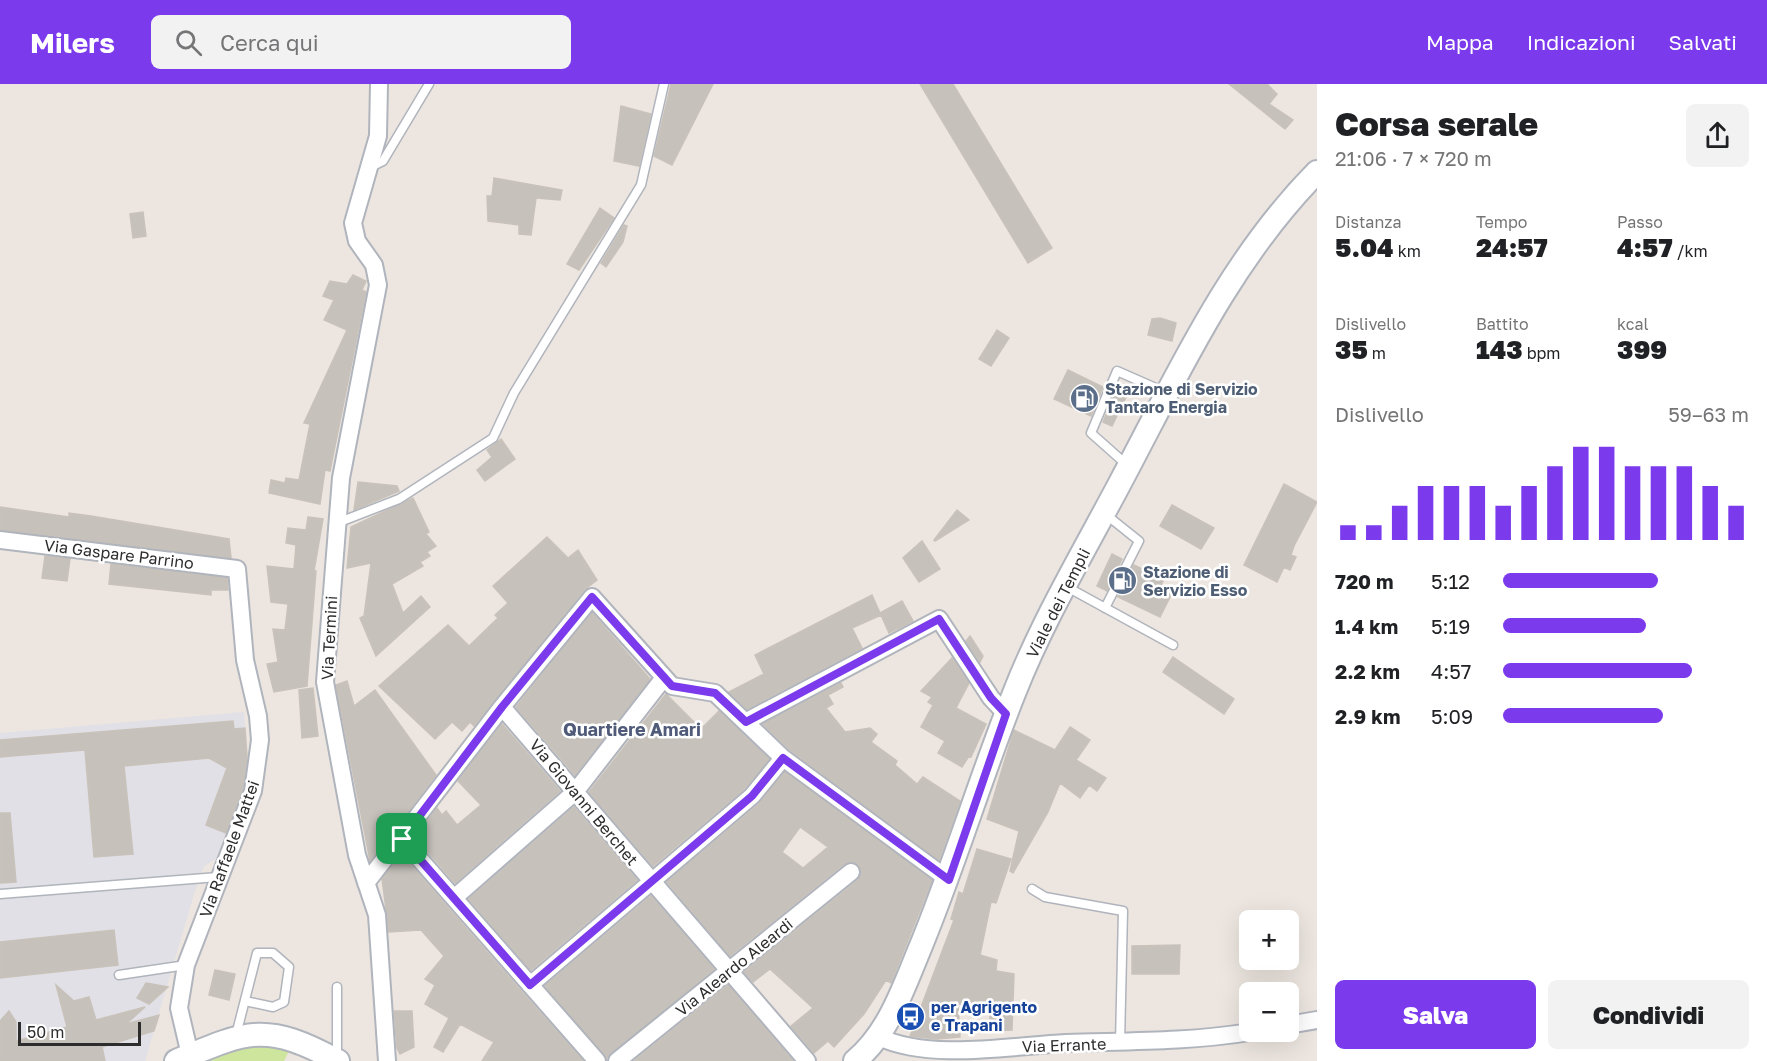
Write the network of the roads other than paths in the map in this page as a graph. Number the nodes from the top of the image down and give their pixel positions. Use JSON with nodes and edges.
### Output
{"nodes":[{"id":1,"x":379,"y":84,"type":"edge"},
{"id":2,"x":429,"y":84,"type":"edge"},
{"id":3,"x":664,"y":84,"type":"edge"},
{"id":4,"x":371,"y":167,"type":"junction"},
{"id":5,"x":1317,"y":172,"type":"edge"},
{"id":6,"x":1167,"y":393,"type":"junction"},
{"id":7,"x":1129,"y":466,"type":"junction"},
{"id":8,"x":1104,"y":513,"type":"junction"},
{"id":9,"x":337,"y":524,"type":"junction"},
{"id":10,"x":0,"y":540,"type":"edge"},
{"id":11,"x":237,"y":569,"type":"joint"},
{"id":12,"x":1066,"y":587,"type":"junction"},
{"id":13,"x":1106,"y":608,"type":"junction"},
{"id":14,"x":1173,"y":645,"type":"dead end"},
{"id":15,"x":663,"y":679,"type":"junction"},
{"id":16,"x":502,"y":707,"type":"junction"},
{"id":17,"x":1006,"y":714,"type":"junction"},
{"id":18,"x":746,"y":722,"type":"junction"},
{"id":19,"x":783,"y":758,"type":"junction"},
{"id":20,"x":575,"y":792,"type":"junction"},
{"id":21,"x":402,"y":839,"type":"junction"},
{"id":22,"x":851,"y":873,"type":"dead end"},
{"id":23,"x":218,"y":877,"type":"junction"},
{"id":24,"x":949,"y":880,"type":"junction"},
{"id":25,"x":366,"y":883,"type":"junction"},
{"id":26,"x":652,"y":883,"type":"junction"},
{"id":27,"x":1032,"y":889,"type":"dead end"},
{"id":28,"x":0,"y":894,"type":"edge"},
{"id":29,"x":454,"y":898,"type":"junction"},
{"id":30,"x":186,"y":965,"type":"junction"},
{"id":31,"x":728,"y":972,"type":"junction"},
{"id":32,"x":119,"y":975,"type":"dead end"},
{"id":33,"x":530,"y":985,"type":"junction"},
{"id":34,"x":337,"y":987,"type":"dead end"},
{"id":35,"x":245,"y":1001,"type":"junction"},
{"id":36,"x":1317,"y":1020,"type":"edge"},
{"id":37,"x":1299,"y":1023,"type":"edge"},
{"id":38,"x":1239,"y":1034,"type":"edge"},
{"id":39,"x":879,"y":1037,"type":"junction"},
{"id":40,"x":236,"y":1038,"type":"junction"},
{"id":41,"x":1120,"y":1043,"type":"junction"},
{"id":42,"x":183,"y":1058,"type":"edge"},
{"id":43,"x":337,"y":1061,"type":"edge"},
{"id":44,"x":387,"y":1061,"type":"edge"},
{"id":45,"x":597,"y":1061,"type":"edge"},
{"id":46,"x":617,"y":1061,"type":"edge"},
{"id":47,"x":807,"y":1061,"type":"edge"},
{"id":48,"x":855,"y":1061,"type":"edge"}],
"edges":[{"from":1,"to":4,"type":"street"},
{"from":2,"to":4,"type":"lane"},
{"from":3,"to":9,"type":"lane"},
{"from":4,"to":9,"type":"street","name":"Via Termini"},
{"from":5,"to":6,"type":"main road","name":"Viale dei Templi"},
{"from":6,"to":7,"type":"main road","name":"Viale dei Templi"},
{"from":6,"to":7,"type":"lane"},
{"from":7,"to":8,"type":"main road","name":"Viale dei Templi"},
{"from":8,"to":12,"type":"main road","name":"Viale dei Templi"},
{"from":8,"to":13,"type":"lane"},
{"from":9,"to":25,"type":"street","name":"Via Termini"},
{"from":10,"to":11,"type":"street","name":"Via Gaspare Parrino"},
{"from":11,"to":23,"type":"street","name":"Via Raffaele Mattei"},
{"from":12,"to":13,"type":"lane"},
{"from":12,"to":17,"type":"main road","name":"Viale dei Templi"},
{"from":13,"to":14,"type":"lane"},
{"from":15,"to":16,"type":"street"},
{"from":15,"to":18,"type":"street"},
{"from":15,"to":20,"type":"street"},
{"from":16,"to":20,"type":"street","name":"Via Giovanni Berchet"},
{"from":16,"to":21,"type":"street"},
{"from":17,"to":18,"type":"street"},
{"from":17,"to":24,"type":"main road","name":"Viale dei Templi"},
{"from":18,"to":19,"type":"street"},
{"from":19,"to":24,"type":"street"},
{"from":19,"to":26,"type":"street"},
{"from":20,"to":26,"type":"street","name":"Via Giovanni Berchet"},
{"from":20,"to":29,"type":"street"},
{"from":21,"to":25,"type":"street"},
{"from":21,"to":29,"type":"street"},
{"from":22,"to":31,"type":"street","name":"Via Aleardo Aleardi"},
{"from":23,"to":28,"type":"lane"},
{"from":23,"to":30,"type":"street","name":"Via Raffaele Mattei"},
{"from":24,"to":39,"type":"main road","name":"Viale dei Templi"},
{"from":25,"to":44,"type":"street","name":"Via Termini"},
{"from":26,"to":31,"type":"street","name":"Via Giovanni Berchet"},
{"from":26,"to":33,"type":"street"},
{"from":27,"to":41,"type":"lane"},
{"from":29,"to":33,"type":"street"},
{"from":30,"to":32,"type":"lane"},
{"from":30,"to":42,"type":"street","name":"Via Raffaele Mattei"},
{"from":31,"to":46,"type":"street","name":"Via Aleardo Aleardi"},
{"from":31,"to":47,"type":"street","name":"Via Giovanni Berchet"},
{"from":33,"to":45,"type":"street"},
{"from":34,"to":43,"type":"lane"},
{"from":35,"to":35,"type":"lane"},
{"from":35,"to":40,"type":"lane"},
{"from":36,"to":37,"type":"street"},
{"from":38,"to":41,"type":"street","name":"Via Errante"},
{"from":39,"to":41,"type":"street","name":"Via Errante"},
{"from":39,"to":48,"type":"main road","name":"Viale dei Templi"},
{"from":40,"to":42,"type":"main road"},
{"from":40,"to":43,"type":"main road"}]}
